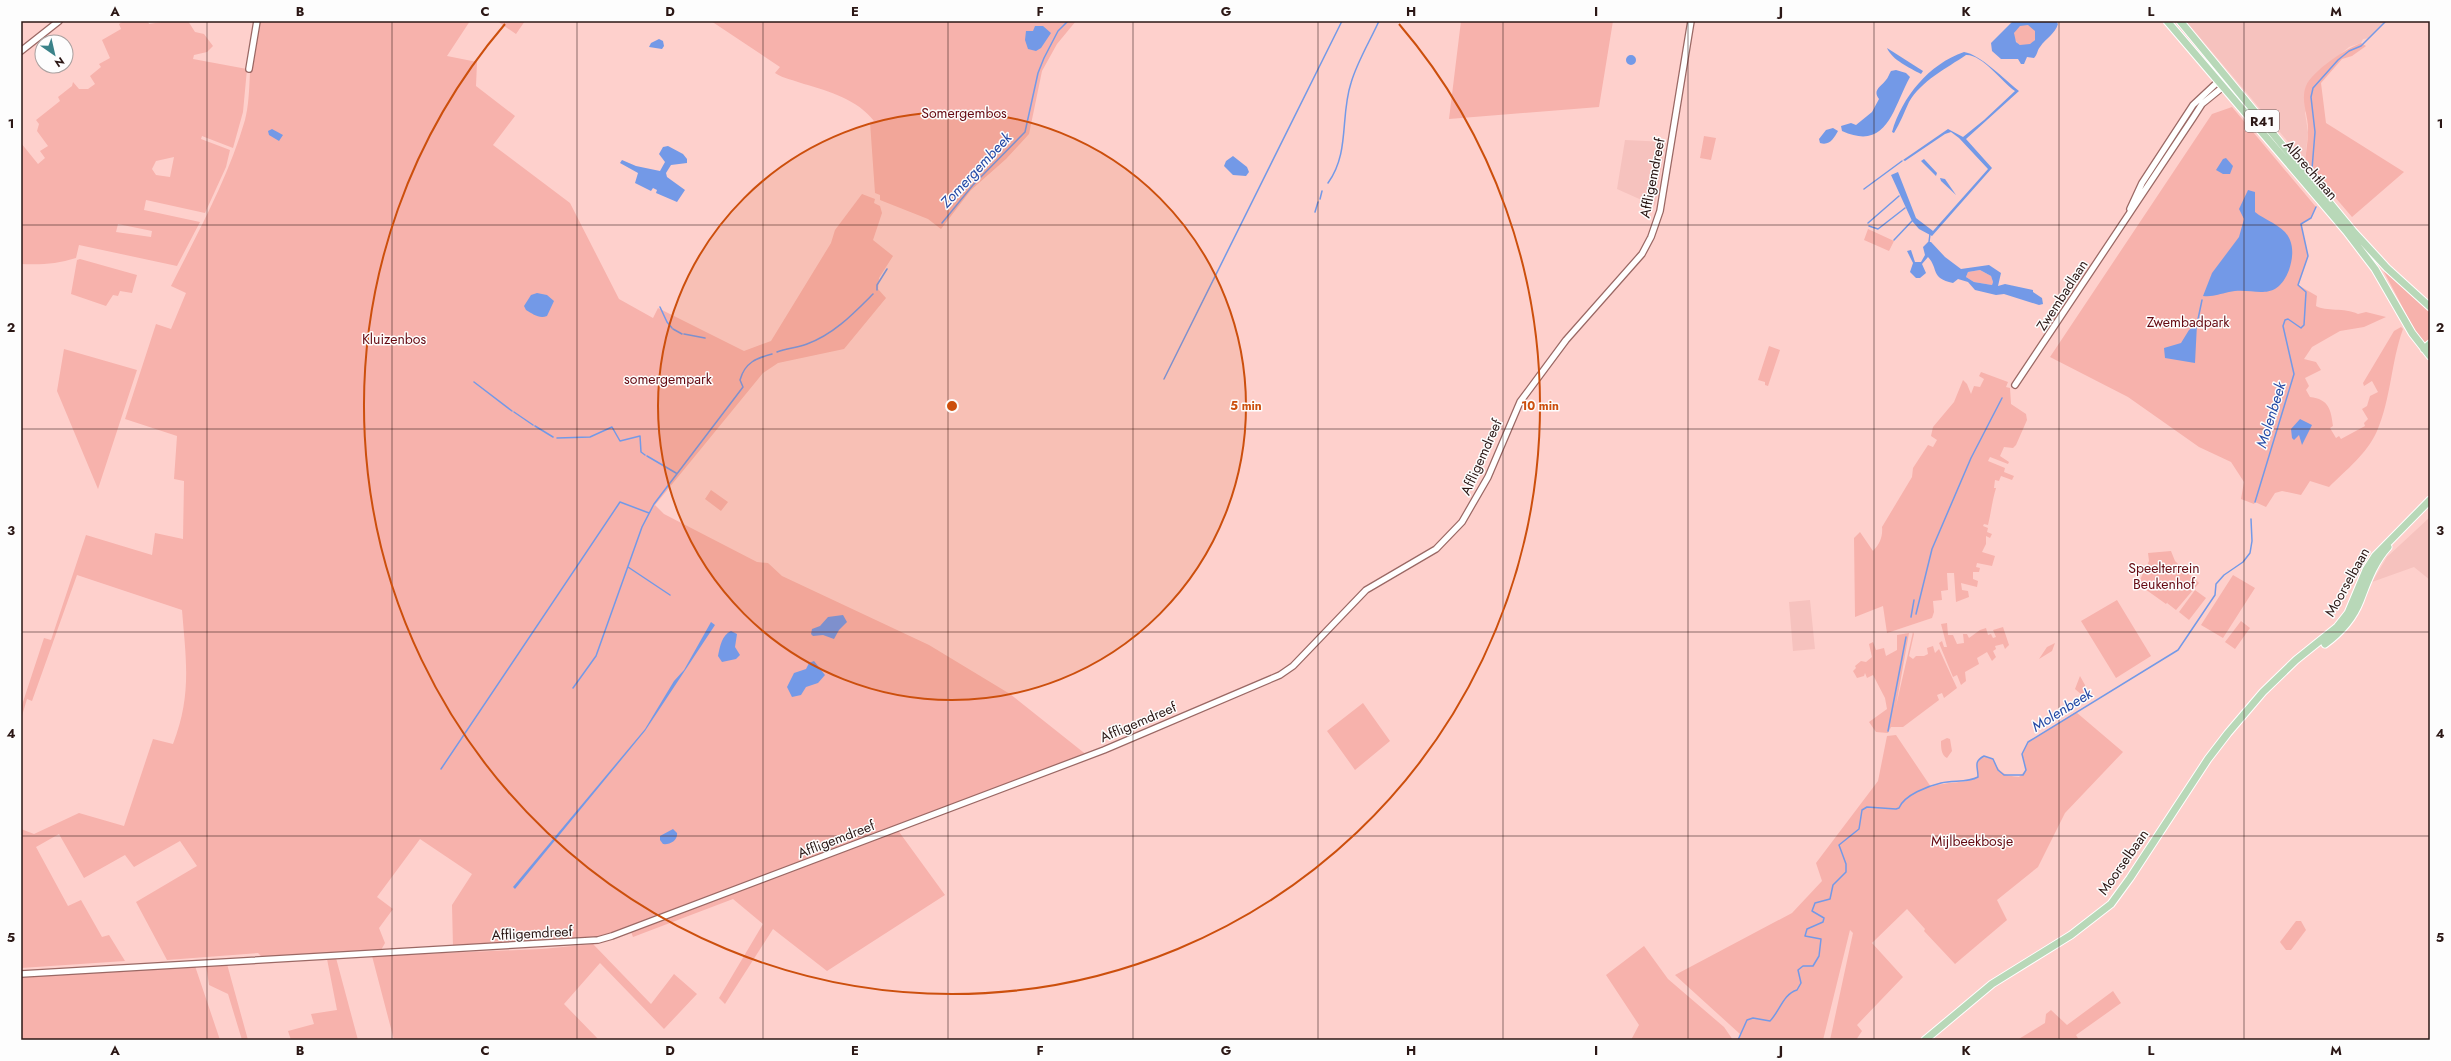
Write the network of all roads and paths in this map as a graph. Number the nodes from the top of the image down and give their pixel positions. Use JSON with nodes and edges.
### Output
{"nodes":[{"id":1,"x":60,"y":21,"type":"edge"},
{"id":2,"x":257,"y":21,"type":"edge"},
{"id":3,"x":1691,"y":21,"type":"edge"},
{"id":4,"x":2167,"y":21,"type":"edge"},
{"id":5,"x":2180,"y":21,"type":"edge"},
{"id":6,"x":21,"y":51,"type":"edge"},
{"id":7,"x":249,"y":69,"type":"dead end"},
{"id":8,"x":2224,"y":76,"type":"junction"},
{"id":9,"x":2217,"y":82,"type":"junction"},
{"id":10,"x":2229,"y":82,"type":"junction"},
{"id":11,"x":2222,"y":88,"type":"junction"},
{"id":12,"x":2187,"y":114,"type":"junction"},
{"id":13,"x":2193,"y":118,"type":"junction"},
{"id":14,"x":2167,"y":144,"type":"junction"},
{"id":15,"x":2156,"y":176,"type":"junction"},
{"id":16,"x":2127,"y":217,"type":"junction"},
{"id":17,"x":2429,"y":306,"type":"edge"},
{"id":18,"x":2430,"y":344,"type":"edge"},
{"id":19,"x":2424,"y":349,"type":"junction"},
{"id":20,"x":2430,"y":356,"type":"edge"},
{"id":21,"x":2015,"y":385,"type":"dead end"},
{"id":22,"x":2430,"y":500,"type":"edge"},
{"id":23,"x":2430,"y":506,"type":"edge"},
{"id":24,"x":2297,"y":662,"type":"junction"},
{"id":25,"x":21,"y":974,"type":"edge"},
{"id":26,"x":1924,"y":1040,"type":"edge"}],
"edges":[{"from":1,"to":6,"type":"street"},
{"from":2,"to":7,"type":"street"},
{"from":3,"to":25,"type":"street","name":"Affligemdreef"},
{"from":4,"to":9,"type":"main road","name":"Albrechtlaan","number":"R41"},
{"from":5,"to":8,"type":"main road","name":"Albrechtlaan","number":"R41"},
{"from":8,"to":9,"type":"street","name":"Zwembadlaan"},
{"from":8,"to":10,"type":"main road","name":"Albrechtlaan","number":"R41"},
{"from":9,"to":11,"type":"main road","name":"Albrechtlaan","number":"R41"},
{"from":9,"to":12,"type":"street","name":"Zwembadlaan"},
{"from":10,"to":11,"type":"street","name":"Zwembadlaan"},
{"from":10,"to":17,"type":"main road","name":"Albrechtlaan","number":"R41"},
{"from":11,"to":13,"type":"street","name":"Zwembadlaan"},
{"from":11,"to":19,"type":"main road","name":"Albrechtlaan","number":"R41"},
{"from":12,"to":13,"type":"street"},
{"from":12,"to":14,"type":"street","name":"Zwembadlaan"},
{"from":13,"to":15,"type":"street","name":"Zwembadlaan"},
{"from":14,"to":15,"type":"street"},
{"from":14,"to":16,"type":"street","name":"Zwembadlaan"},
{"from":15,"to":16,"type":"street","name":"Zwembadlaan"},
{"from":16,"to":21,"type":"street","name":"Zwembadlaan"},
{"from":18,"to":19,"type":"main road"},
{"from":19,"to":20,"type":"main road","number":"R41"},
{"from":22,"to":24,"type":"main road","name":"Moorselbaan"},
{"from":23,"to":24,"type":"main road","name":"Moorselbaan"},
{"from":24,"to":26,"type":"main road","name":"Moorselbaan"}]}
